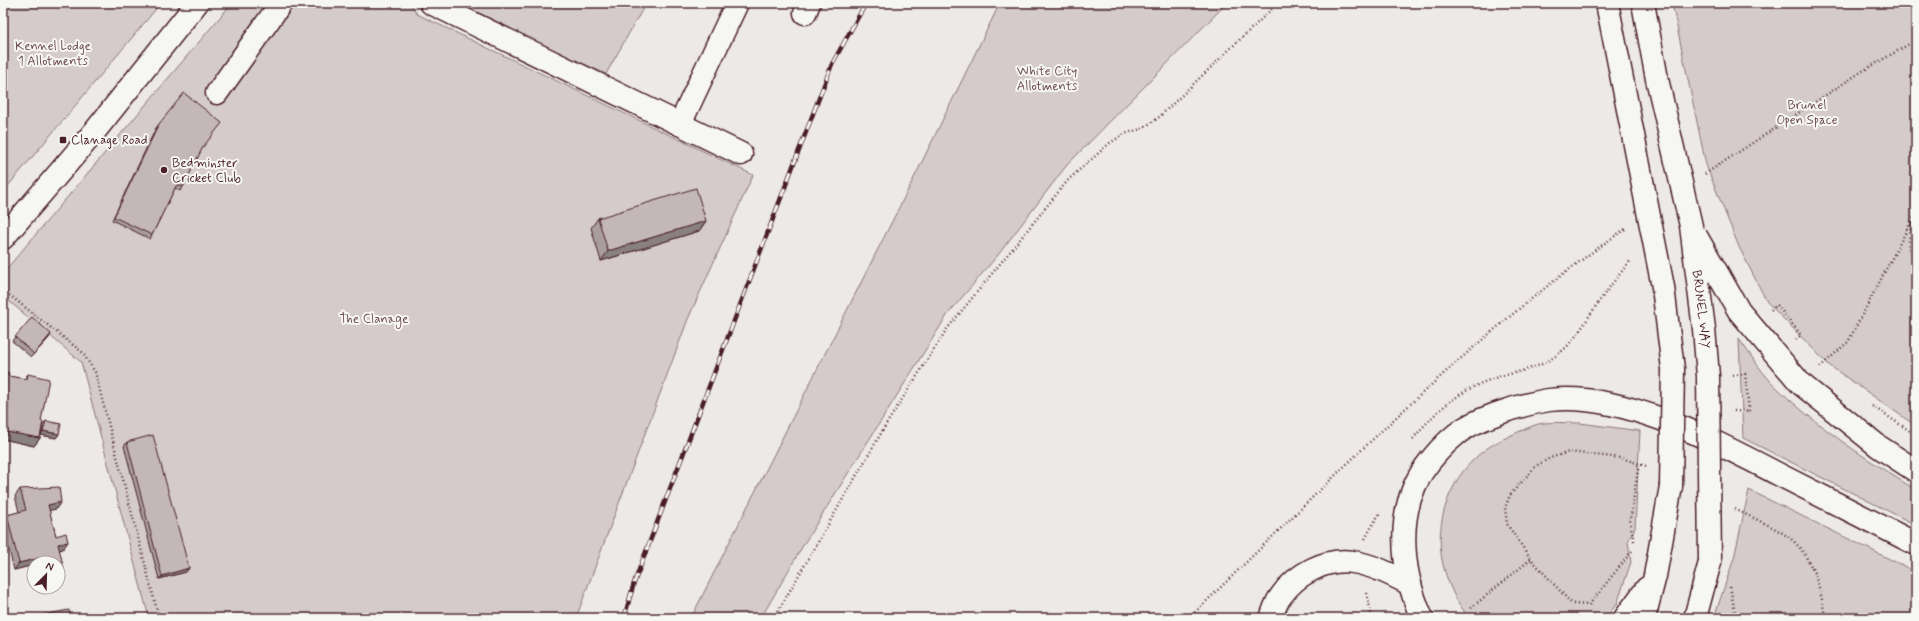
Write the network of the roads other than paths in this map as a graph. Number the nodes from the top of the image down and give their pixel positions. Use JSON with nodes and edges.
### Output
{"nodes":[{"id":1,"x":197,"y":3,"type":"edge"},
{"id":2,"x":431,"y":3,"type":"edge"},
{"id":3,"x":737,"y":3,"type":"edge"},
{"id":4,"x":1607,"y":3,"type":"edge"},
{"id":5,"x":1643,"y":3,"type":"edge"},
{"id":6,"x":272,"y":6,"type":"edge"},
{"id":7,"x":217,"y":93,"type":"dead end"},
{"id":8,"x":680,"y":124,"type":"junction"},
{"id":9,"x":741,"y":154,"type":"dead end"},
{"id":10,"x":1691,"y":226,"type":"junction"},
{"id":11,"x":3,"y":238,"type":"edge"},
{"id":12,"x":1916,"y":471,"type":"edge"},
{"id":13,"x":1412,"y":490,"type":"junction"},
{"id":14,"x":1916,"y":544,"type":"edge"},
{"id":15,"x":1655,"y":576,"type":"junction"},
{"id":16,"x":1410,"y":584,"type":"junction"},
{"id":17,"x":1271,"y":618,"type":"edge"},
{"id":18,"x":1422,"y":618,"type":"edge"},
{"id":19,"x":1437,"y":618,"type":"edge"},
{"id":20,"x":1625,"y":618,"type":"edge"},
{"id":21,"x":1644,"y":618,"type":"edge"},
{"id":22,"x":1695,"y":618,"type":"edge"}],
"edges":[{"from":1,"to":11,"type":"main road"},
{"from":2,"to":8,"type":"main road"},
{"from":3,"to":8,"type":"main road"},
{"from":4,"to":15,"type":"main road","bridge":true},
{"from":5,"to":10,"type":"main road","name":"BRUNEL WAY","bridge":true},
{"from":6,"to":7,"type":"main road"},
{"from":8,"to":9,"type":"main road"},
{"from":10,"to":12,"type":"main road","bridge":true},
{"from":10,"to":22,"type":"main road","name":"BRUNEL WAY","bridge":true},
{"from":13,"to":14,"type":"main road"},
{"from":13,"to":16,"type":"main road"},
{"from":13,"to":19,"type":"main road"},
{"from":15,"to":20,"type":"main road"},
{"from":15,"to":21,"type":"main road"},
{"from":16,"to":17,"type":"main road"},
{"from":16,"to":18,"type":"main road"}]}
